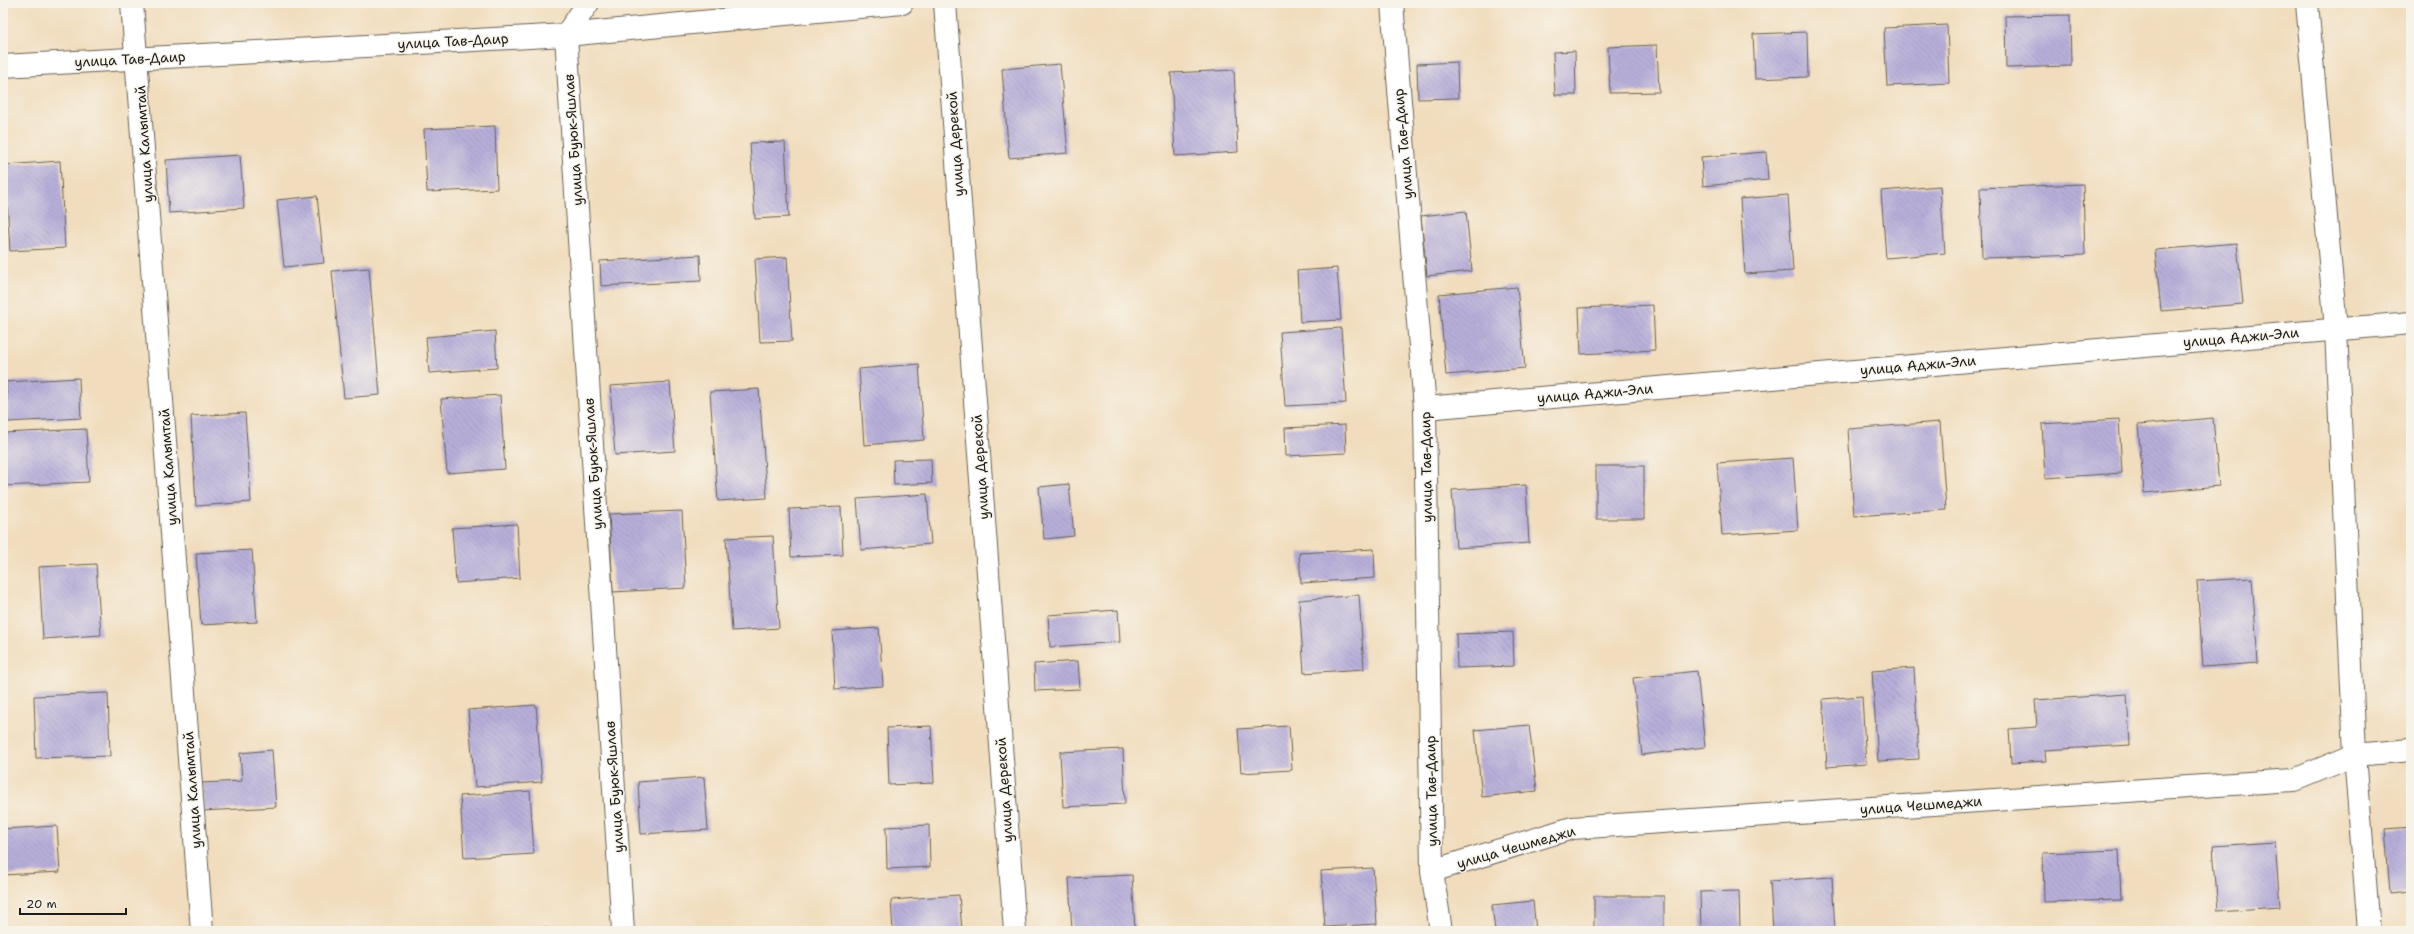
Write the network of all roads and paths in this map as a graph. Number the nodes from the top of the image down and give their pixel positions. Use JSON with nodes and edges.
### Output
{"nodes":[{"id":1,"x":132,"y":3,"type":"edge"},
{"id":2,"x":588,"y":3,"type":"edge"},
{"id":3,"x":902,"y":3,"type":"edge"},
{"id":4,"x":945,"y":3,"type":"edge"},
{"id":5,"x":1392,"y":3,"type":"edge"},
{"id":6,"x":2307,"y":3,"type":"edge"},
{"id":7,"x":566,"y":35,"type":"junction"},
{"id":8,"x":138,"y":59,"type":"junction"},
{"id":9,"x":3,"y":66,"type":"edge"},
{"id":10,"x":2411,"y":323,"type":"edge"},
{"id":11,"x":2336,"y":329,"type":"junction"},
{"id":12,"x":1425,"y":408,"type":"junction"},
{"id":13,"x":2411,"y":750,"type":"edge"},
{"id":14,"x":2356,"y":755,"type":"junction"},
{"id":15,"x":1432,"y":871,"type":"junction"},
{"id":16,"x":202,"y":931,"type":"edge"},
{"id":17,"x":623,"y":931,"type":"edge"},
{"id":18,"x":1015,"y":931,"type":"edge"},
{"id":19,"x":1441,"y":931,"type":"edge"},
{"id":20,"x":2369,"y":931,"type":"edge"}],
"edges":[{"from":1,"to":8,"type":"street","name":"улица Калымтай"},
{"from":2,"to":7,"type":"street"},
{"from":3,"to":7,"type":"street","name":"улица Тав-Даир"},
{"from":4,"to":18,"type":"street","name":"улица Дерекой"},
{"from":5,"to":12,"type":"street","name":"улица Тав-Даир"},
{"from":6,"to":11,"type":"street"},
{"from":7,"to":8,"type":"street","name":"улица Тав-Даир"},
{"from":7,"to":17,"type":"street","name":"улица Буюк-Яшлав"},
{"from":8,"to":9,"type":"street","name":"улица Тав-Даир"},
{"from":8,"to":16,"type":"street","name":"улица Калымтай"},
{"from":10,"to":11,"type":"street","name":"улица Аджи-Эли"},
{"from":11,"to":12,"type":"street","name":"улица Аджи-Эли"},
{"from":11,"to":14,"type":"street"},
{"from":12,"to":15,"type":"street","name":"улица Тав-Даир"},
{"from":13,"to":14,"type":"street","name":"улица Чешмеджи"},
{"from":14,"to":15,"type":"street","name":"улица Чешмеджи"},
{"from":14,"to":20,"type":"street"},
{"from":15,"to":19,"type":"street","name":"улица Тав-Даир"}]}
